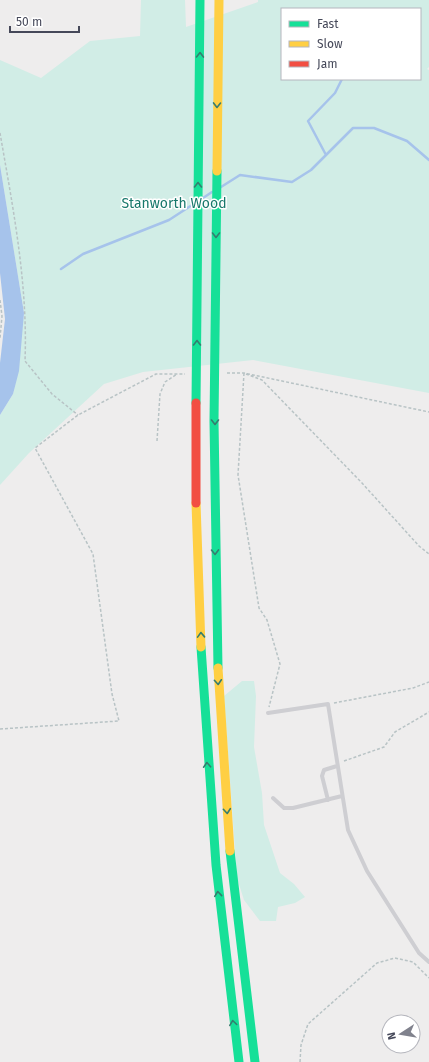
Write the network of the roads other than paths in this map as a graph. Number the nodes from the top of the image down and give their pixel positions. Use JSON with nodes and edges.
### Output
{"nodes":[{"id":1,"x":219,"y":0,"type":"edge"},
{"id":2,"x":200,"y":5,"type":"edge"},
{"id":3,"x":268,"y":713,"type":"road end"},
{"id":4,"x":337,"y":764,"type":"junction"},
{"id":5,"x":342,"y":796,"type":"junction"},
{"id":6,"x":274,"y":798,"type":"dead end"},
{"id":7,"x":328,"y":800,"type":"junction"},
{"id":8,"x":429,"y":962,"type":"edge"},
{"id":9,"x":239,"y":1062,"type":"edge"},
{"id":10,"x":255,"y":1062,"type":"edge"}],
"edges":[{"from":1,"to":10,"type":"highway","one_way":true},
{"from":9,"to":2,"type":"highway","one_way":true},
{"from":3,"to":4,"type":"lane"},
{"from":4,"to":5,"type":"lane"},
{"from":4,"to":7,"type":"lane"},
{"from":5,"to":7,"type":"lane"},
{"from":5,"to":8,"type":"lane"},
{"from":6,"to":7,"type":"lane"}]}
